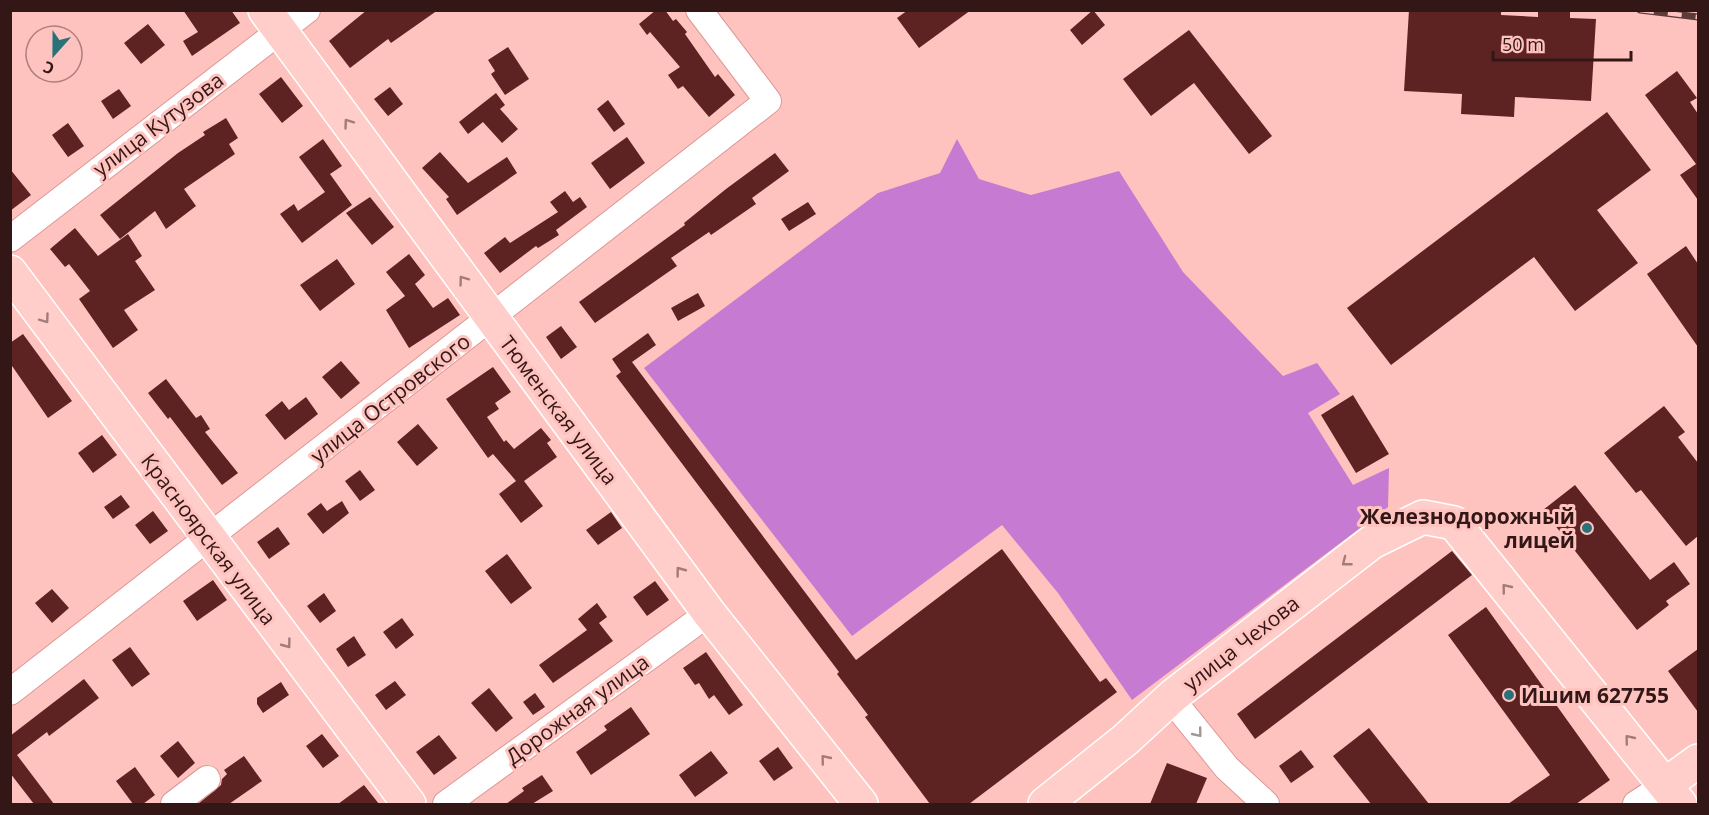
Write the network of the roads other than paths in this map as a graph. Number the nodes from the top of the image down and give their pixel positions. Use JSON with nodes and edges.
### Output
{"nodes":[{"id":1,"x":307,"y":10,"type":"edge"},
{"id":2,"x":699,"y":10,"type":"edge"},
{"id":3,"x":273,"y":21,"type":"edge"},
{"id":4,"x":10,"y":239,"type":"edge"},
{"id":5,"x":10,"y":272,"type":"edge"},
{"id":6,"x":491,"y":319,"type":"junction"},
{"id":7,"x":209,"y":540,"type":"junction"},
{"id":8,"x":709,"y":613,"type":"junction"},
{"id":9,"x":10,"y":692,"type":"edge"},
{"id":10,"x":1174,"y":695,"type":"junction"},
{"id":11,"x":1698,"y":761,"type":"edge"},
{"id":12,"x":207,"y":779,"type":"dead end"},
{"id":13,"x":1673,"y":795,"type":"edge"},
{"id":14,"x":174,"y":804,"type":"edge"},
{"id":15,"x":410,"y":804,"type":"edge"},
{"id":16,"x":446,"y":804,"type":"edge"},
{"id":17,"x":861,"y":804,"type":"edge"},
{"id":18,"x":1045,"y":804,"type":"edge"},
{"id":19,"x":1266,"y":804,"type":"edge"},
{"id":20,"x":1636,"y":804,"type":"edge"}],
"edges":[{"from":1,"to":3,"type":"street","name":"улица Кутузова"},
{"from":2,"to":6,"type":"street","name":"улица Островского"},
{"from":3,"to":4,"type":"street","name":"улица Кутузова"},
{"from":6,"to":3,"type":"main road","name":"Тюменская улица","one_way":true},
{"from":5,"to":7,"type":"main road","name":"Красноярская улица","one_way":true},
{"from":6,"to":7,"type":"street","name":"улица Островского"},
{"from":8,"to":6,"type":"main road","name":"Тюменская улица","one_way":true},
{"from":7,"to":9,"type":"street","name":"улица Островского"},
{"from":7,"to":15,"type":"main road","name":"Красноярская улица","one_way":true},
{"from":8,"to":16,"type":"street","name":"Дорожная улица"},
{"from":17,"to":8,"type":"main road","name":"Тюменская улица","one_way":true},
{"from":13,"to":10,"type":"main road","name":"улица Чехова","one_way":true},
{"from":10,"to":18,"type":"main road","name":"улица Чехова"},
{"from":10,"to":19,"type":"street","one_way":true},
{"from":11,"to":13,"type":"main road"},
{"from":12,"to":14,"type":"street"},
{"from":13,"to":20,"type":"street"}]}
